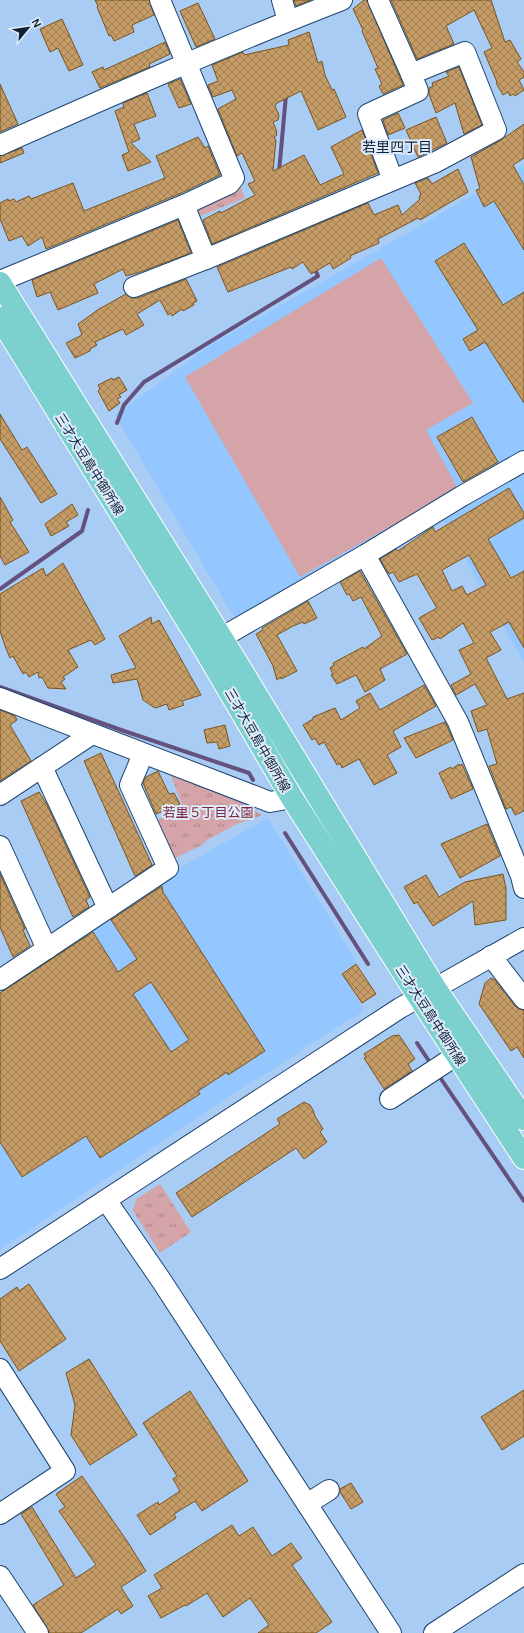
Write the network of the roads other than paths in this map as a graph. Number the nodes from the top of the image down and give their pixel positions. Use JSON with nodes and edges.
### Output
{"nodes":[{"id":1,"x":160,"y":0,"type":"edge"},
{"id":2,"x":282,"y":0,"type":"edge"},
{"id":3,"x":342,"y":0,"type":"edge"},
{"id":4,"x":378,"y":0,"type":"edge"},
{"id":5,"x":288,"y":21,"type":"junction"},
{"id":6,"x":186,"y":64,"type":"junction"},
{"id":7,"x":411,"y":74,"type":"junction"},
{"id":8,"x":0,"y":145,"type":"edge"},
{"id":9,"x":393,"y":180,"type":"junction"},
{"id":10,"x":184,"y":205,"type":"junction"},
{"id":11,"x":206,"y":258,"type":"junction"},
{"id":12,"x":134,"y":287,"type":"dead end"},
{"id":13,"x":2,"y":290,"type":"edge"},
{"id":14,"x":0,"y":318,"type":"edge"},
{"id":15,"x":524,"y":461,"type":"edge"},
{"id":16,"x":366,"y":555,"type":"junction"},
{"id":17,"x":213,"y":643,"type":"junction"},
{"id":18,"x":0,"y":698,"type":"edge"},
{"id":19,"x":92,"y":734,"type":"junction"},
{"id":20,"x":143,"y":754,"type":"junction"},
{"id":21,"x":42,"y":767,"type":"junction"},
{"id":22,"x":0,"y":795,"type":"edge"},
{"id":23,"x":292,"y":798,"type":"junction"},
{"id":24,"x":0,"y":846,"type":"edge"},
{"id":25,"x":524,"y":888,"type":"edge"},
{"id":26,"x":108,"y":908,"type":"junction"},
{"id":27,"x":524,"y":938,"type":"edge"},
{"id":28,"x":47,"y":948,"type":"junction"},
{"id":29,"x":491,"y":956,"type":"junction"},
{"id":30,"x":0,"y":980,"type":"edge"},
{"id":31,"x":427,"y":993,"type":"junction"},
{"id":32,"x":524,"y":1000,"type":"edge"},
{"id":33,"x":457,"y":1055,"type":"junction"},
{"id":34,"x":390,"y":1099,"type":"dead end"},
{"id":35,"x":524,"y":1119,"type":"edge"},
{"id":36,"x":524,"y":1158,"type":"edge"},
{"id":37,"x":106,"y":1200,"type":"junction"},
{"id":38,"x":0,"y":1270,"type":"edge"},
{"id":39,"x":0,"y":1369,"type":"edge"},
{"id":40,"x":329,"y":1490,"type":"dead end"},
{"id":41,"x":307,"y":1504,"type":"junction"},
{"id":42,"x":0,"y":1514,"type":"edge"},
{"id":43,"x":524,"y":1574,"type":"edge"},
{"id":44,"x":0,"y":1576,"type":"edge"},
{"id":45,"x":38,"y":1633,"type":"edge"},
{"id":46,"x":391,"y":1633,"type":"edge"},
{"id":47,"x":434,"y":1633,"type":"edge"}],
"edges":[{"from":1,"to":6,"type":"street"},
{"from":2,"to":5,"type":"street"},
{"from":3,"to":5,"type":"street"},
{"from":4,"to":7,"type":"street"},
{"from":5,"to":6,"type":"street"},
{"from":6,"to":8,"type":"street"},
{"from":6,"to":10,"type":"street"},
{"from":7,"to":9,"type":"street"},
{"from":7,"to":9,"type":"street"},
{"from":9,"to":11,"type":"street"},
{"from":10,"to":11,"type":"street"},
{"from":10,"to":13,"type":"street"},
{"from":11,"to":12,"type":"street"},
{"from":13,"to":17,"type":"main road","name":"三才大豆島中御所線"},
{"from":14,"to":17,"type":"main road","name":"三才大豆島中御所線"},
{"from":15,"to":16,"type":"street"},
{"from":16,"to":17,"type":"street"},
{"from":16,"to":25,"type":"street"},
{"from":17,"to":23,"type":"main road","name":"三才大豆島中御所線"},
{"from":17,"to":31,"type":"main road","name":"三才大豆島中御所線"},
{"from":18,"to":19,"type":"street"},
{"from":19,"to":20,"type":"street"},
{"from":19,"to":21,"type":"street"},
{"from":20,"to":23,"type":"street"},
{"from":20,"to":26,"type":"street"},
{"from":21,"to":22,"type":"street"},
{"from":21,"to":26,"type":"street"},
{"from":23,"to":31,"type":"main road","name":"三才大豆島中御所線"},
{"from":24,"to":28,"type":"street"},
{"from":26,"to":28,"type":"street"},
{"from":27,"to":29,"type":"street"},
{"from":28,"to":30,"type":"street"},
{"from":29,"to":31,"type":"street"},
{"from":29,"to":32,"type":"street"},
{"from":31,"to":33,"type":"main road","name":"三才大豆島中御所線"},
{"from":31,"to":35,"type":"main road","name":"三才大豆島中御所線"},
{"from":31,"to":37,"type":"street"},
{"from":33,"to":34,"type":"street"},
{"from":33,"to":36,"type":"main road","name":"三才大豆島中御所線"},
{"from":37,"to":38,"type":"street"},
{"from":37,"to":41,"type":"street"},
{"from":39,"to":42,"type":"street"},
{"from":40,"to":41,"type":"street"},
{"from":41,"to":46,"type":"street"},
{"from":43,"to":47,"type":"street"},
{"from":44,"to":45,"type":"street"}]}
